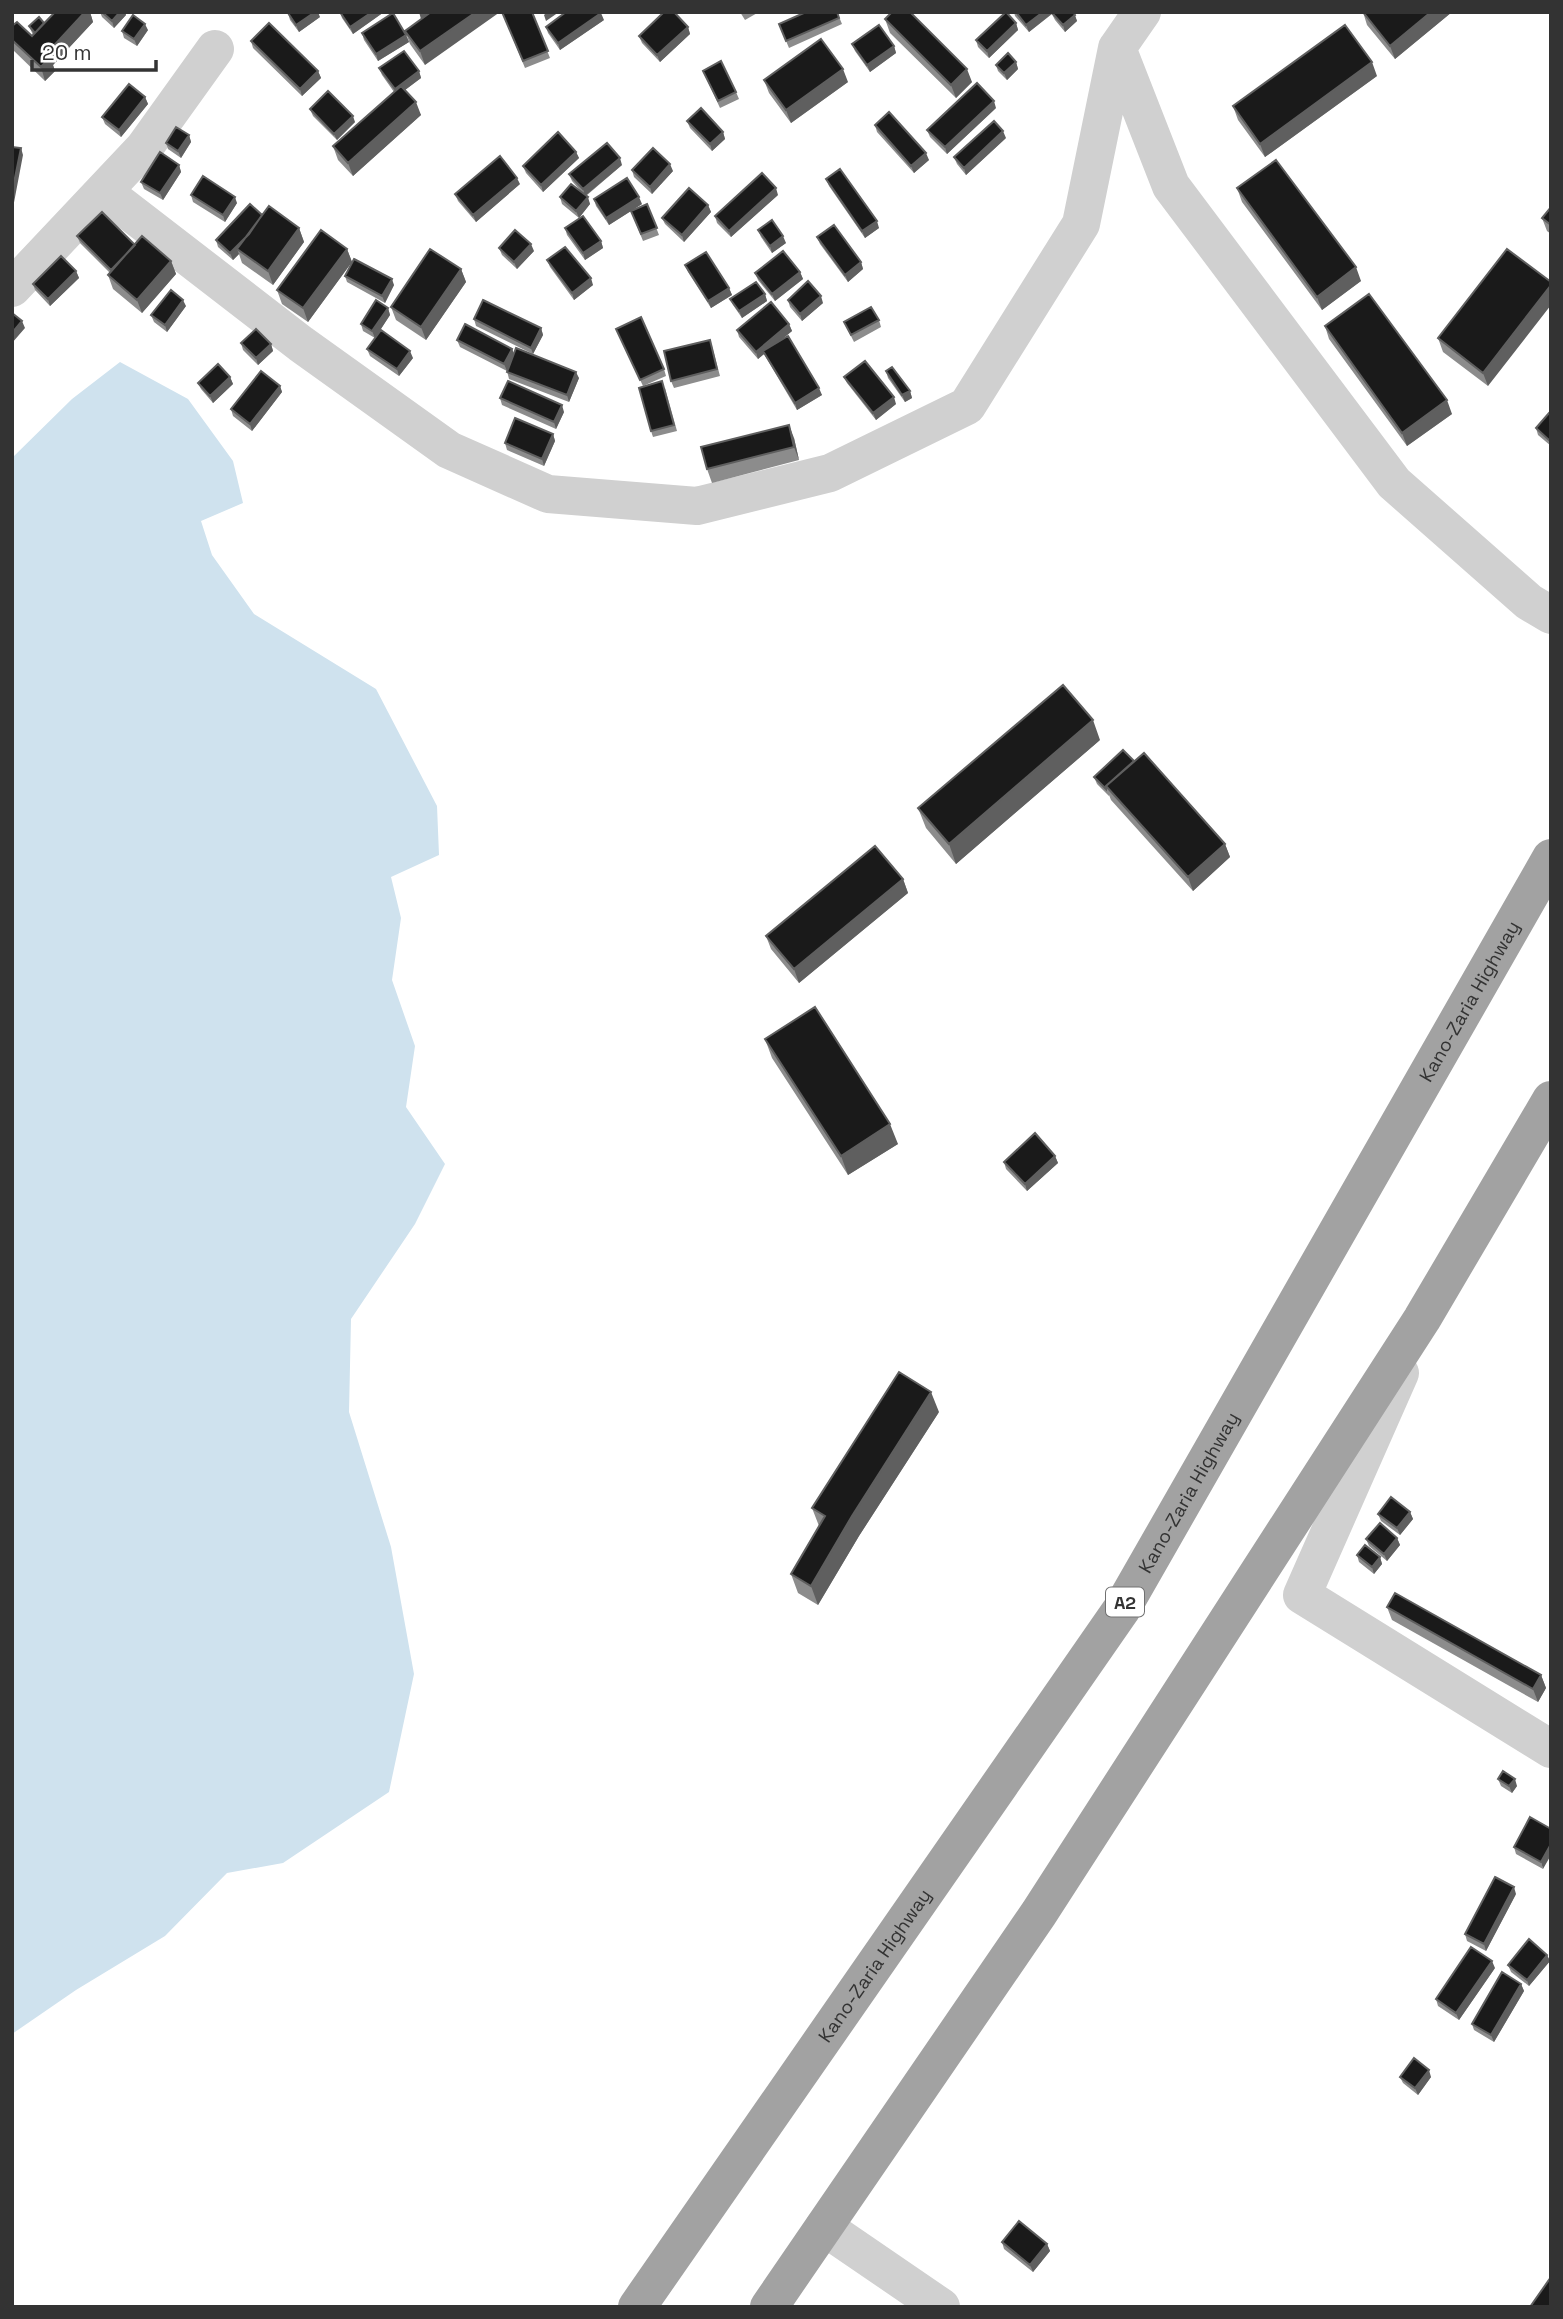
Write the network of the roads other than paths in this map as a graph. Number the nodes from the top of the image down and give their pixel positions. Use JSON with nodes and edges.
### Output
{"nodes":[{"id":1,"x":1142,"y":12,"type":"edge"},
{"id":2,"x":1117,"y":48,"type":"junction"},
{"id":3,"x":215,"y":49,"type":"dead end"},
{"id":4,"x":104,"y":192,"type":"junction"},
{"id":5,"x":12,"y":288,"type":"edge"},
{"id":6,"x":1551,"y":615,"type":"edge"},
{"id":7,"x":1551,"y":858,"type":"edge"},
{"id":8,"x":1551,"y":1100,"type":"edge"},
{"id":9,"x":1431,"y":1304,"type":"junction"},
{"id":10,"x":1551,"y":1749,"type":"edge"},
{"id":11,"x":824,"y":2227,"type":"junction"},
{"id":12,"x":637,"y":2307,"type":"edge"},
{"id":13,"x":769,"y":2307,"type":"edge"},
{"id":14,"x":941,"y":2307,"type":"edge"}],
"edges":[{"from":1,"to":2,"type":"street"},
{"from":2,"to":4,"type":"street"},
{"from":2,"to":6,"type":"street"},
{"from":3,"to":4,"type":"street"},
{"from":4,"to":5,"type":"street"},
{"from":7,"to":12,"type":"highway","name":"Kano-Zaria Highway","number":"A2"},
{"from":8,"to":9,"type":"highway"},
{"from":9,"to":10,"type":"street"},
{"from":9,"to":11,"type":"highway"},
{"from":11,"to":13,"type":"highway"},
{"from":11,"to":14,"type":"street"}]}
